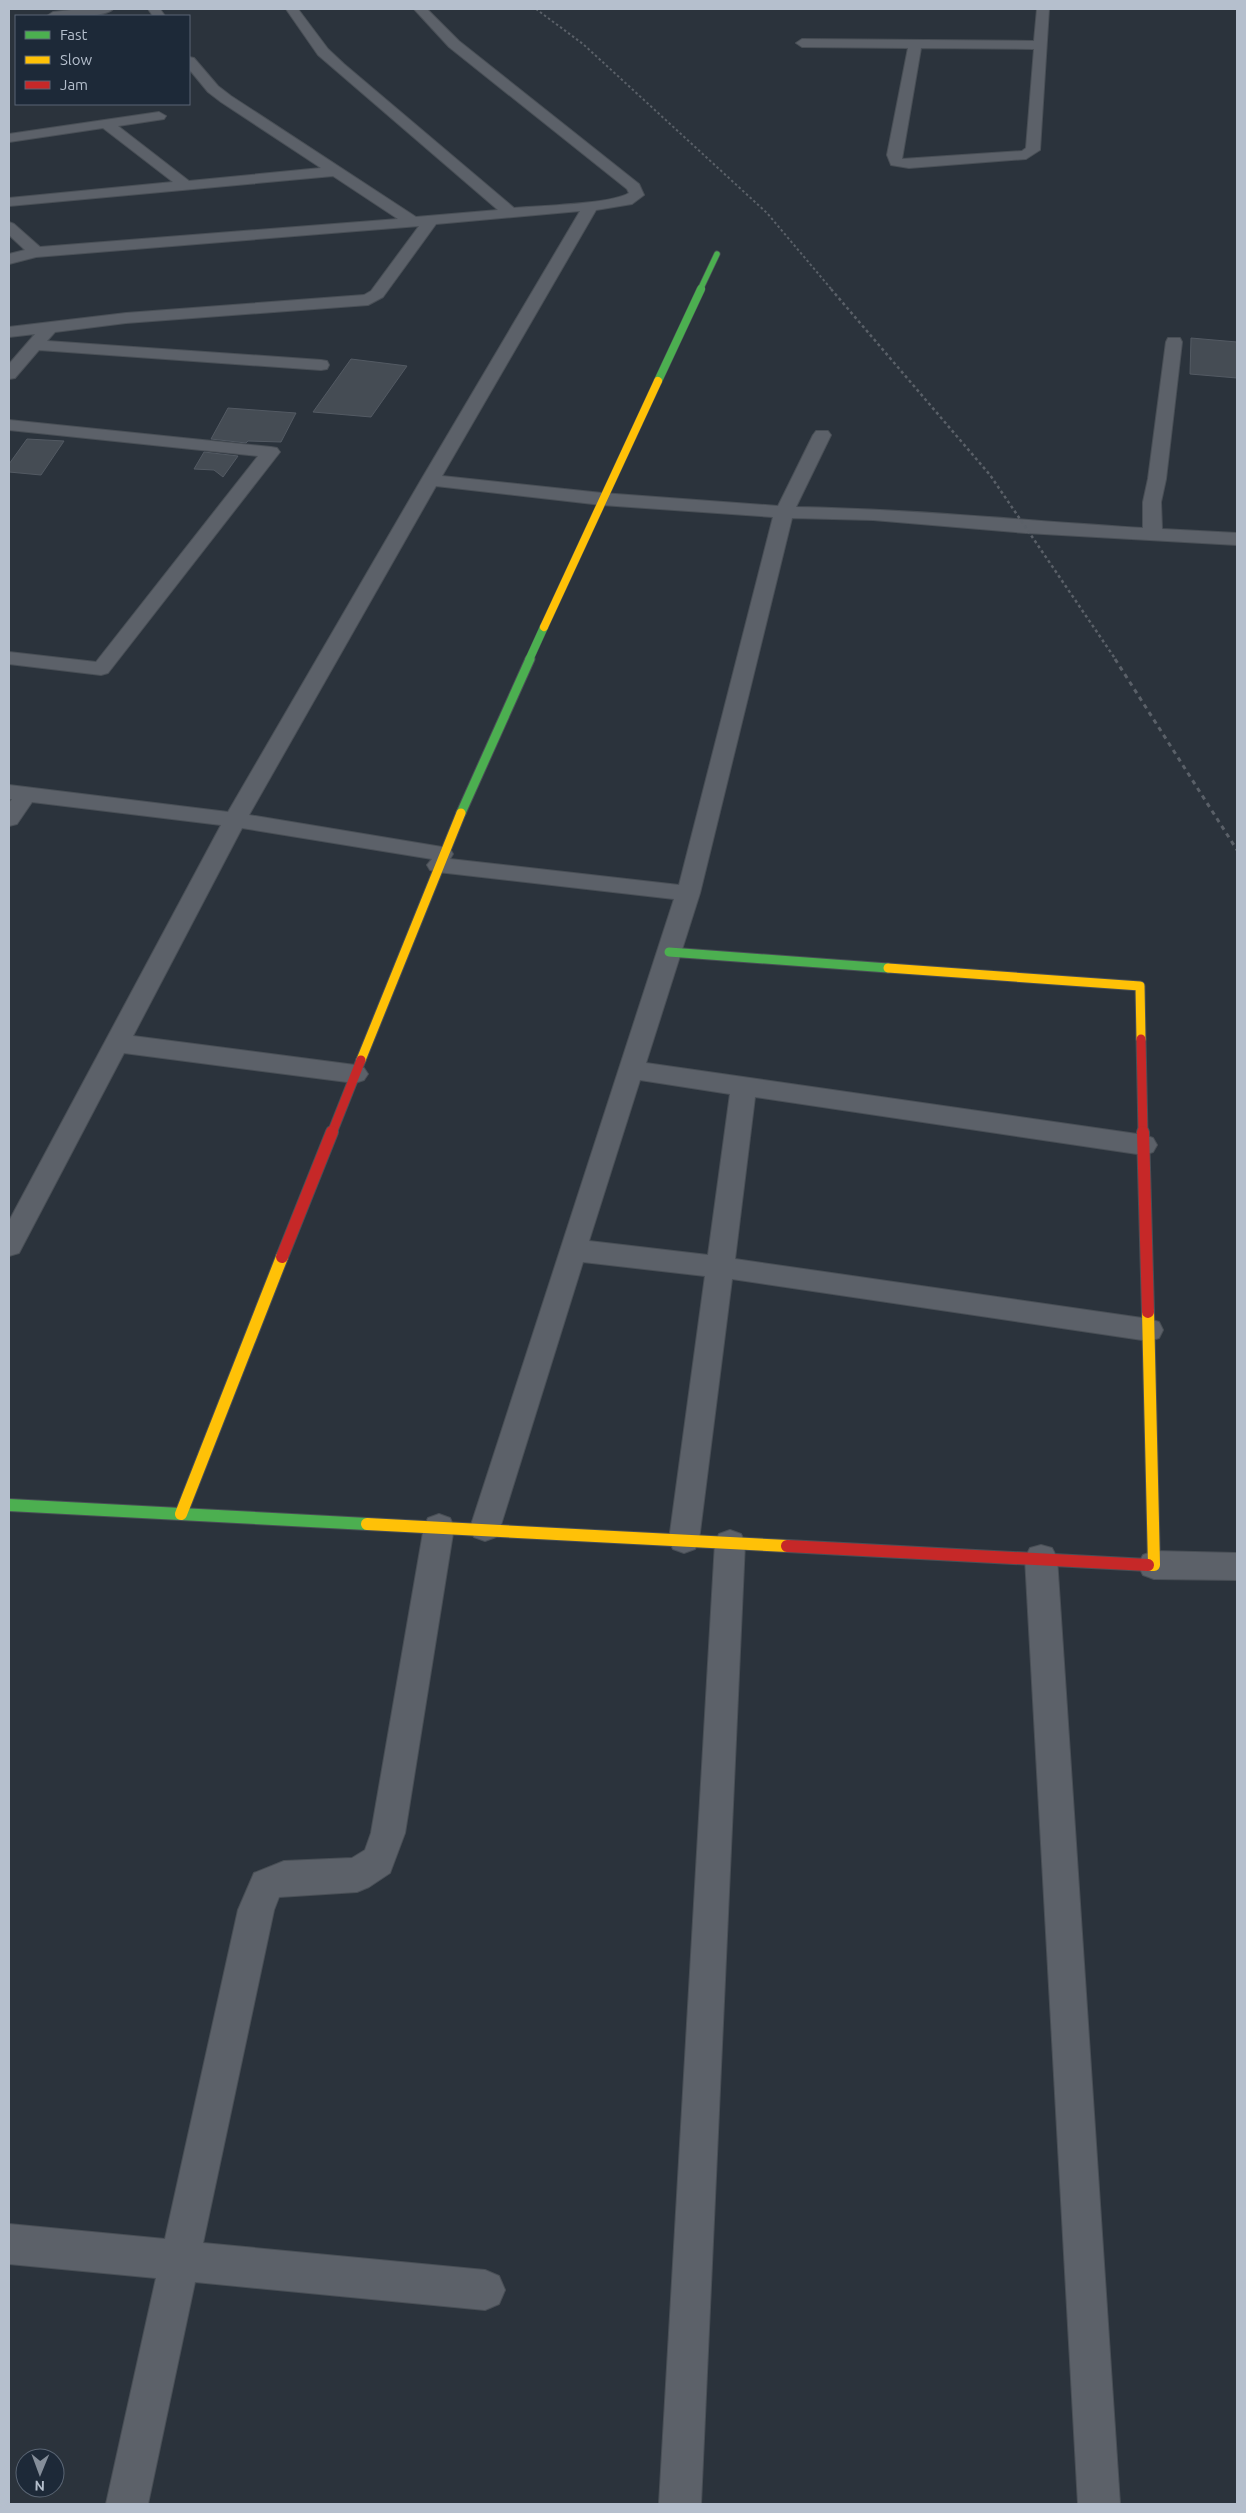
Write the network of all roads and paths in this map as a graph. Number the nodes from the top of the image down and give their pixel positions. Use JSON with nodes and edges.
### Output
{"nodes":[{"id":1,"x":107,"y":9,"type":"edge"},
{"id":2,"x":292,"y":9,"type":"edge"},
{"id":3,"x":420,"y":9,"type":"edge"},
{"id":4,"x":1043,"y":9,"type":"edge"},
{"id":5,"x":60,"y":15,"type":"edge"},
{"id":6,"x":802,"y":42,"type":"dead end"},
{"id":7,"x":915,"y":44,"type":"junction"},
{"id":8,"x":1040,"y":45,"type":"junction"},
{"id":9,"x":190,"y":65,"type":"edge"},
{"id":10,"x":159,"y":116,"type":"dead end"},
{"id":11,"x":106,"y":124,"type":"junction"},
{"id":12,"x":9,"y":138,"type":"edge"},
{"id":13,"x":336,"y":171,"type":"junction"},
{"id":14,"x":186,"y":185,"type":"junction"},
{"id":15,"x":9,"y":202,"type":"edge"},
{"id":16,"x":591,"y":206,"type":"junction"},
{"id":17,"x":512,"y":214,"type":"junction"},
{"id":18,"x":423,"y":222,"type":"junction"},
{"id":19,"x":9,"y":227,"type":"edge"},
{"id":20,"x":36,"y":252,"type":"junction"},
{"id":21,"x":717,"y":254,"type":"dead end"},
{"id":22,"x":9,"y":259,"type":"edge"},
{"id":23,"x":50,"y":328,"type":"junction"},
{"id":24,"x":9,"y":332,"type":"edge"},
{"id":25,"x":1174,"y":342,"type":"dead end"},
{"id":26,"x":34,"y":345,"type":"junction"},
{"id":27,"x":321,"y":365,"type":"dead end"},
{"id":28,"x":9,"y":374,"type":"edge"},
{"id":29,"x":9,"y":426,"type":"edge"},
{"id":30,"x":822,"y":435,"type":"dead end"},
{"id":31,"x":430,"y":480,"type":"junction"},
{"id":32,"x":602,"y":499,"type":"junction"},
{"id":33,"x":784,"y":512,"type":"junction"},
{"id":34,"x":1153,"y":534,"type":"junction"},
{"id":35,"x":1237,"y":539,"type":"edge"},
{"id":36,"x":9,"y":658,"type":"edge"},
{"id":37,"x":17,"y":793,"type":"edge"},
{"id":38,"x":9,"y":819,"type":"edge"},
{"id":39,"x":235,"y":820,"type":"junction"},
{"id":40,"x":440,"y":859,"type":"junction"},
{"id":41,"x":688,"y":893,"type":"junction"},
{"id":42,"x":669,"y":952,"type":"junction"},
{"id":43,"x":116,"y":1043,"type":"junction"},
{"id":44,"x":631,"y":1070,"type":"junction"},
{"id":45,"x":355,"y":1074,"type":"junction"},
{"id":46,"x":744,"y":1085,"type":"junction"},
{"id":47,"x":1144,"y":1145,"type":"junction"},
{"id":48,"x":9,"y":1246,"type":"edge"},
{"id":49,"x":573,"y":1250,"type":"junction"},
{"id":50,"x":720,"y":1267,"type":"junction"},
{"id":51,"x":1149,"y":1330,"type":"junction"},
{"id":52,"x":9,"y":1505,"type":"edge"},
{"id":53,"x":181,"y":1514,"type":"junction"},
{"id":54,"x":439,"y":1527,"type":"junction"},
{"id":55,"x":485,"y":1528,"type":"junction"},
{"id":56,"x":684,"y":1540,"type":"junction"},
{"id":57,"x":730,"y":1543,"type":"junction"},
{"id":58,"x":1041,"y":1558,"type":"junction"},
{"id":59,"x":1154,"y":1564,"type":"junction"},
{"id":60,"x":1237,"y":1567,"type":"edge"},
{"id":61,"x":9,"y":2244,"type":"edge"},
{"id":62,"x":178,"y":2261,"type":"junction"},
{"id":63,"x":485,"y":2290,"type":"dead end"},
{"id":64,"x":127,"y":2504,"type":"edge"},
{"id":65,"x":680,"y":2504,"type":"edge"},
{"id":66,"x":1099,"y":2504,"type":"edge"}],
"edges":[{"from":1,"to":5,"type":"street"},
{"from":2,"to":17,"type":"street"},
{"from":3,"to":16,"type":"street"},
{"from":4,"to":8,"type":"street"},
{"from":6,"to":7,"type":"street"},
{"from":7,"to":8,"type":"street"},
{"from":7,"to":8,"type":"street"},
{"from":9,"to":13,"type":"street"},
{"from":10,"to":11,"type":"street"},
{"from":11,"to":12,"type":"street"},
{"from":11,"to":14,"type":"street"},
{"from":13,"to":14,"type":"street"},
{"from":13,"to":18,"type":"street"},
{"from":14,"to":15,"type":"street"},
{"from":16,"to":17,"type":"street"},
{"from":16,"to":31,"type":"street"},
{"from":17,"to":18,"type":"street"},
{"from":18,"to":20,"type":"street"},
{"from":18,"to":23,"type":"street"},
{"from":19,"to":20,"type":"street"},
{"from":20,"to":22,"type":"street"},
{"from":21,"to":32,"type":"street"},
{"from":23,"to":24,"type":"street"},
{"from":23,"to":26,"type":"street"},
{"from":25,"to":34,"type":"street"},
{"from":26,"to":27,"type":"street"},
{"from":26,"to":28,"type":"street"},
{"from":29,"to":36,"type":"street"},
{"from":30,"to":33,"type":"street"},
{"from":31,"to":32,"type":"street"},
{"from":31,"to":39,"type":"street"},
{"from":32,"to":33,"type":"street"},
{"from":32,"to":40,"type":"street"},
{"from":33,"to":34,"type":"street"},
{"from":33,"to":41,"type":"street"},
{"from":34,"to":35,"type":"street"},
{"from":37,"to":38,"type":"street"},
{"from":37,"to":39,"type":"street"},
{"from":39,"to":40,"type":"street"},
{"from":39,"to":43,"type":"street"},
{"from":40,"to":41,"type":"street"},
{"from":40,"to":45,"type":"street"},
{"from":41,"to":42,"type":"street"},
{"from":42,"to":44,"type":"street"},
{"from":42,"to":47,"type":"street"},
{"from":43,"to":45,"type":"street"},
{"from":43,"to":48,"type":"street"},
{"from":44,"to":46,"type":"street"},
{"from":44,"to":49,"type":"street"},
{"from":45,"to":53,"type":"street"},
{"from":46,"to":47,"type":"street"},
{"from":46,"to":50,"type":"street"},
{"from":47,"to":51,"type":"street"},
{"from":49,"to":50,"type":"street"},
{"from":49,"to":55,"type":"street"},
{"from":50,"to":51,"type":"street"},
{"from":50,"to":56,"type":"street"},
{"from":51,"to":59,"type":"street"},
{"from":52,"to":53,"type":"street"},
{"from":53,"to":54,"type":"street"},
{"from":54,"to":55,"type":"street"},
{"from":54,"to":62,"type":"street"},
{"from":55,"to":56,"type":"street"},
{"from":56,"to":57,"type":"street"},
{"from":57,"to":58,"type":"street"},
{"from":57,"to":65,"type":"street"},
{"from":58,"to":59,"type":"street"},
{"from":58,"to":66,"type":"street"},
{"from":59,"to":60,"type":"street"},
{"from":61,"to":62,"type":"street"},
{"from":62,"to":63,"type":"street"},
{"from":62,"to":64,"type":"street"}]}
